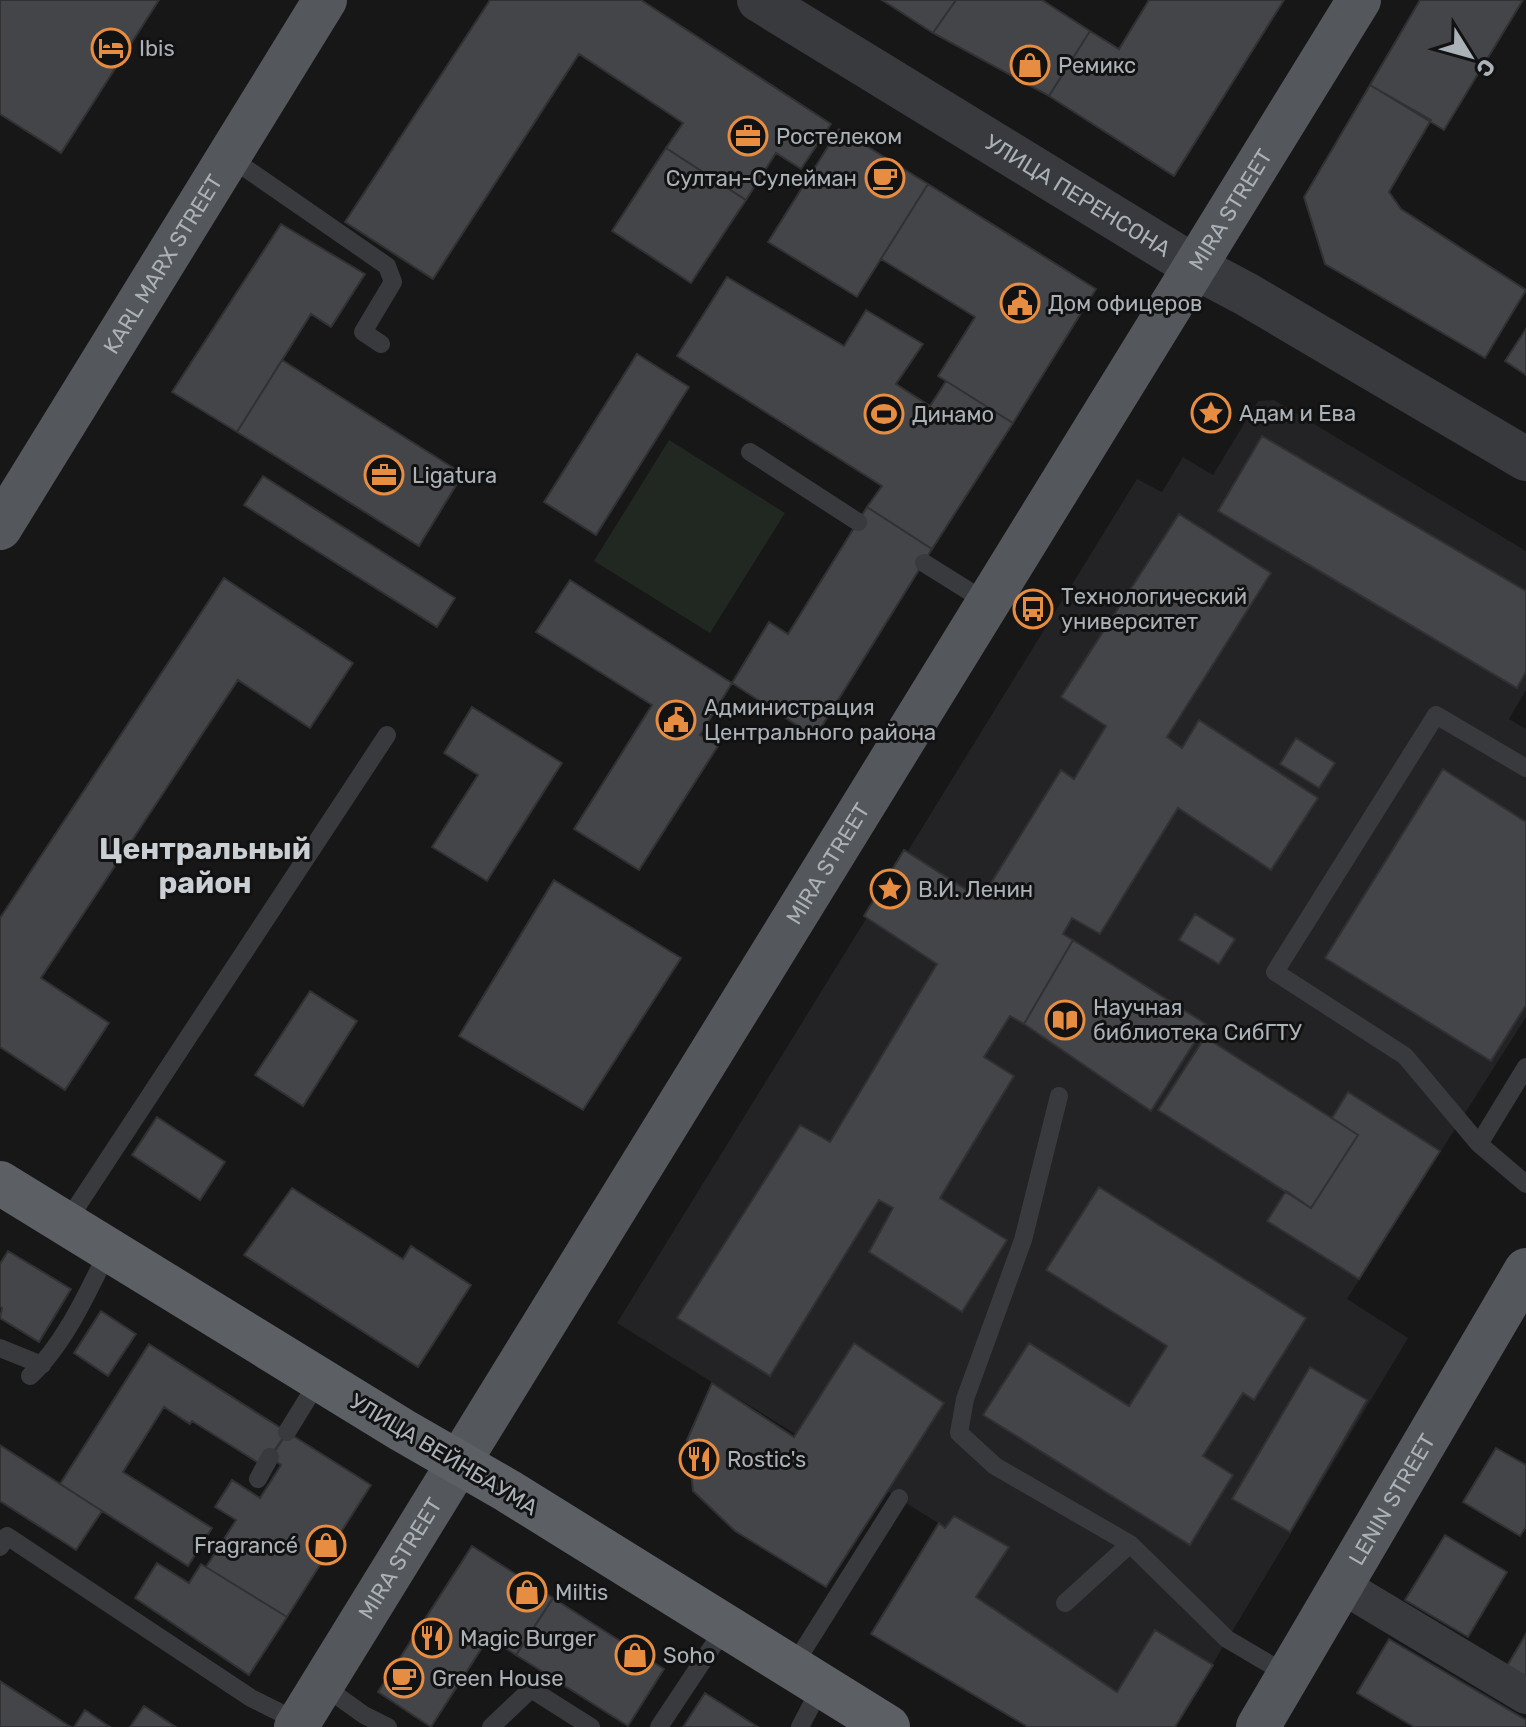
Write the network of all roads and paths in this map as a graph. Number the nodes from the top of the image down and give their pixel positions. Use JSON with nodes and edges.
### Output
{"nodes":[{"id":1,"x":325,"y":0,"type":"edge"},
{"id":2,"x":759,"y":0,"type":"edge"},
{"id":3,"x":1359,"y":0,"type":"edge"},
{"id":4,"x":228,"y":156,"type":"junction"},
{"id":5,"x":1195,"y":267,"type":"junction"},
{"id":6,"x":381,"y":344,"type":"dead end"},
{"id":7,"x":750,"y":452,"type":"dead end"},
{"id":8,"x":1526,"y":459,"type":"edge"},
{"id":9,"x":858,"y":522,"type":"dead end"},
{"id":10,"x":0,"y":528,"type":"edge"},
{"id":11,"x":924,"y":563,"type":"dead end"},
{"id":12,"x":988,"y":603,"type":"junction"},
{"id":13,"x":387,"y":735,"type":"dead end"},
{"id":14,"x":1526,"y":768,"type":"edge"},
{"id":15,"x":1526,"y":1067,"type":"edge"},
{"id":16,"x":1059,"y":1096,"type":"dead end"},
{"id":17,"x":1479,"y":1144,"type":"junction"},
{"id":18,"x":0,"y":1184,"type":"edge"},
{"id":19,"x":1526,"y":1184,"type":"edge"},
{"id":20,"x":66,"y":1223,"type":"junction"},
{"id":21,"x":108,"y":1251,"type":"junction"},
{"id":22,"x":1526,"y":1270,"type":"edge"},
{"id":23,"x":0,"y":1348,"type":"edge"},
{"id":24,"x":319,"y":1380,"type":"junction"},
{"id":25,"x":287,"y":1432,"type":"dead end"},
{"id":26,"x":270,"y":1457,"type":"dead end"},
{"id":27,"x":459,"y":1462,"type":"junction"},
{"id":28,"x":258,"y":1479,"type":"dead end"},
{"id":29,"x":899,"y":1498,"type":"dead end"},
{"id":30,"x":1130,"y":1544,"type":"junction"},
{"id":31,"x":0,"y":1547,"type":"edge"},
{"id":32,"x":1341,"y":1585,"type":"junction"},
{"id":33,"x":1065,"y":1603,"type":"dead end"},
{"id":34,"x":726,"y":1626,"type":"junction"},
{"id":35,"x":1288,"y":1675,"type":"junction"},
{"id":36,"x":806,"y":1677,"type":"junction"},
{"id":37,"x":322,"y":1685,"type":"junction"},
{"id":38,"x":1526,"y":1696,"type":"edge"},
{"id":39,"x":297,"y":1724,"type":"edge"},
{"id":40,"x":388,"y":1727,"type":"edge"},
{"id":41,"x":491,"y":1727,"type":"edge"},
{"id":42,"x":591,"y":1727,"type":"edge"},
{"id":43,"x":659,"y":1727,"type":"edge"},
{"id":44,"x":800,"y":1727,"type":"edge"},
{"id":45,"x":888,"y":1727,"type":"edge"},
{"id":46,"x":1258,"y":1727,"type":"edge"}],
"edges":[{"from":1,"to":4,"type":"main road","name":"KARL MARX STREET"},
{"from":2,"to":5,"type":"street","name":"УЛИЦА ПЕРЕНСОНА"},
{"from":3,"to":5,"type":"main road","name":"MIRA STREET"},
{"from":4,"to":6,"type":"lane"},
{"from":4,"to":10,"type":"main road","name":"KARL MARX STREET"},
{"from":5,"to":8,"type":"street","name":"УЛИЦА ПЕРЕНСОНА"},
{"from":5,"to":12,"type":"main road","name":"MIRA STREET"},
{"from":7,"to":9,"type":"lane"},
{"from":11,"to":12,"type":"lane"},
{"from":12,"to":27,"type":"main road","name":"MIRA STREET"},
{"from":13,"to":20,"type":"lane"},
{"from":14,"to":17,"type":"lane"},
{"from":15,"to":17,"type":"lane"},
{"from":16,"to":30,"type":"lane"},
{"from":17,"to":19,"type":"lane"},
{"from":18,"to":20,"type":"highway","name":"УЛИЦА ВЕЙНБАУМА"},
{"from":20,"to":21,"type":"highway","name":"УЛИЦА ВЕЙНБАУМА"},
{"from":21,"to":23,"type":"lane"},
{"from":21,"to":24,"type":"highway","name":"УЛИЦА ВЕЙНБАУМА"},
{"from":22,"to":32,"type":"main road","name":"LENIN STREET"},
{"from":24,"to":25,"type":"lane"},
{"from":24,"to":27,"type":"highway","name":"УЛИЦА ВЕЙНБАУМА"},
{"from":26,"to":28,"type":"lane"},
{"from":27,"to":34,"type":"highway","name":"УЛИЦА ВЕЙНБАУМА"},
{"from":27,"to":37,"type":"main road","name":"MIRA STREET"},
{"from":29,"to":36,"type":"lane"},
{"from":30,"to":33,"type":"lane"},
{"from":30,"to":35,"type":"lane"},
{"from":31,"to":39,"type":"lane"},
{"from":32,"to":35,"type":"main road","name":"LENIN STREET"},
{"from":32,"to":38,"type":"street"},
{"from":34,"to":36,"type":"highway","name":"УЛИЦА ВЕЙНБАУМА"},
{"from":34,"to":43,"type":"lane"},
{"from":35,"to":46,"type":"main road","name":"LENIN STREET"},
{"from":36,"to":44,"type":"lane"},
{"from":36,"to":45,"type":"highway","name":"УЛИЦА ВЕЙНБАУМА"},
{"from":37,"to":39,"type":"main road","name":"MIRA STREET"},
{"from":37,"to":40,"type":"lane"},
{"from":41,"to":42,"type":"lane"}]}
